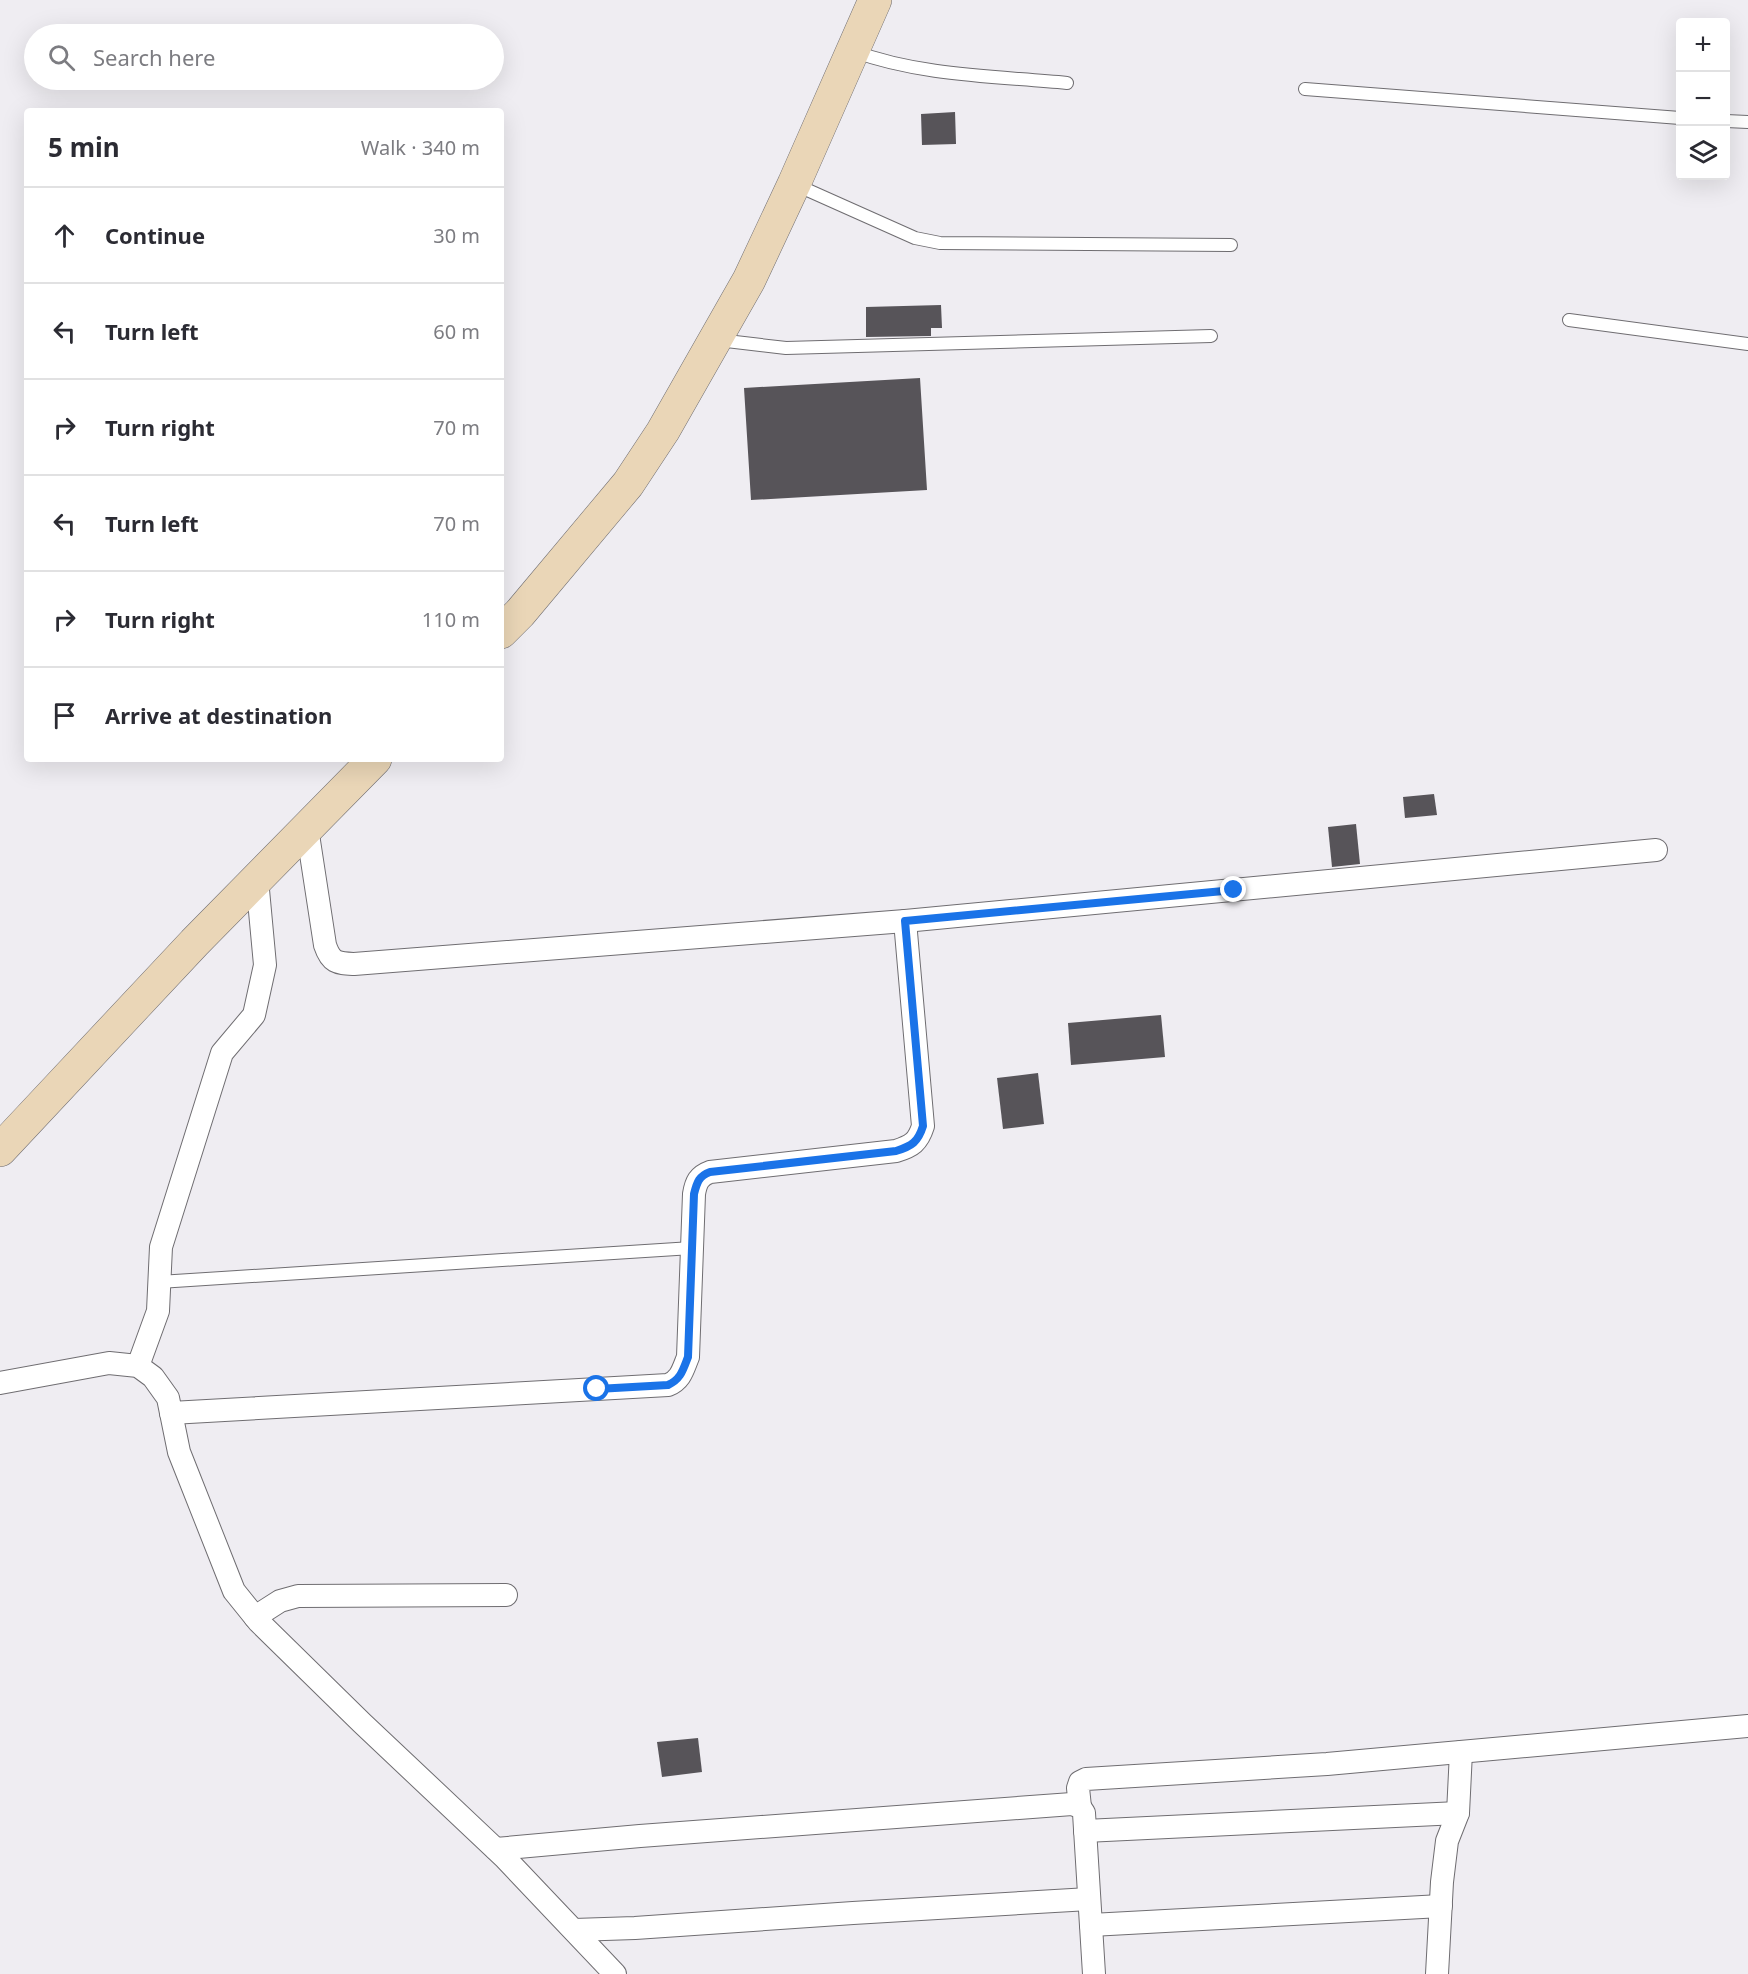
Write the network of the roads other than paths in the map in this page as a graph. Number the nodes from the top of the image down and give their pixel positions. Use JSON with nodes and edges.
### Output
{"nodes":[{"id":1,"x":875,"y":0,"type":"edge"},
{"id":2,"x":852,"y":51,"type":"junction"},
{"id":3,"x":1067,"y":82,"type":"dead end"},
{"id":4,"x":1305,"y":89,"type":"dead end"},
{"id":5,"x":1676,"y":118,"type":"edge"},
{"id":6,"x":1730,"y":121,"type":"edge"},
{"id":7,"x":1748,"y":122,"type":"edge"},
{"id":8,"x":794,"y":184,"type":"junction"},
{"id":9,"x":1231,"y":245,"type":"dead end"},
{"id":10,"x":1569,"y":321,"type":"dead end"},
{"id":11,"x":1211,"y":336,"type":"dead end"},
{"id":12,"x":714,"y":340,"type":"junction"},
{"id":13,"x":1748,"y":344,"type":"edge"},
{"id":14,"x":504,"y":629,"type":"edge"},
{"id":15,"x":372,"y":762,"type":"edge"},
{"id":16,"x":307,"y":828,"type":"junction"},
{"id":17,"x":1656,"y":850,"type":"dead end"},
{"id":18,"x":257,"y":879,"type":"junction"},
{"id":19,"x":905,"y":921,"type":"junction"},
{"id":20,"x":0,"y":1150,"type":"edge"},
{"id":21,"x":692,"y":1248,"type":"junction"},
{"id":22,"x":159,"y":1282,"type":"junction"},
{"id":23,"x":138,"y":1366,"type":"junction"},
{"id":24,"x":0,"y":1383,"type":"edge"},
{"id":25,"x":171,"y":1413,"type":"junction"},
{"id":26,"x":506,"y":1595,"type":"dead end"},
{"id":27,"x":255,"y":1617,"type":"junction"},
{"id":28,"x":1748,"y":1726,"type":"edge"},
{"id":29,"x":1461,"y":1752,"type":"junction"},
{"id":30,"x":1080,"y":1807,"type":"junction"},
{"id":31,"x":1458,"y":1813,"type":"junction"},
{"id":32,"x":1085,"y":1831,"type":"junction"},
{"id":33,"x":496,"y":1849,"type":"junction"},
{"id":34,"x":1089,"y":1899,"type":"junction"},
{"id":35,"x":1441,"y":1906,"type":"junction"},
{"id":36,"x":1090,"y":1925,"type":"junction"},
{"id":37,"x":574,"y":1930,"type":"junction"},
{"id":38,"x":615,"y":1974,"type":"edge"},
{"id":39,"x":1094,"y":1974,"type":"edge"},
{"id":40,"x":1437,"y":1974,"type":"edge"}],
"edges":[{"from":1,"to":2,"type":"street"},
{"from":2,"to":3,"type":"lane"},
{"from":2,"to":8,"type":"street"},
{"from":4,"to":5,"type":"lane"},
{"from":6,"to":7,"type":"lane"},
{"from":8,"to":9,"type":"lane"},
{"from":8,"to":12,"type":"street"},
{"from":10,"to":13,"type":"lane"},
{"from":11,"to":12,"type":"lane"},
{"from":12,"to":14,"type":"street"},
{"from":15,"to":16,"type":"street"},
{"from":16,"to":18,"type":"street"},
{"from":16,"to":19,"type":"street"},
{"from":17,"to":19,"type":"street"},
{"from":18,"to":20,"type":"street"},
{"from":18,"to":22,"type":"street"},
{"from":19,"to":21,"type":"street"},
{"from":21,"to":22,"type":"lane"},
{"from":21,"to":25,"type":"street"},
{"from":22,"to":23,"type":"street"},
{"from":23,"to":24,"type":"street"},
{"from":23,"to":25,"type":"street"},
{"from":25,"to":27,"type":"street"},
{"from":26,"to":27,"type":"street"},
{"from":27,"to":33,"type":"street"},
{"from":28,"to":29,"type":"street"},
{"from":29,"to":30,"type":"street"},
{"from":29,"to":31,"type":"street"},
{"from":30,"to":32,"type":"street"},
{"from":30,"to":33,"type":"street"},
{"from":31,"to":32,"type":"street"},
{"from":31,"to":35,"type":"street"},
{"from":32,"to":34,"type":"street"},
{"from":33,"to":37,"type":"street"},
{"from":34,"to":36,"type":"street"},
{"from":34,"to":37,"type":"street"},
{"from":35,"to":36,"type":"street"},
{"from":35,"to":40,"type":"street"},
{"from":36,"to":39,"type":"street"},
{"from":37,"to":38,"type":"street"}]}
